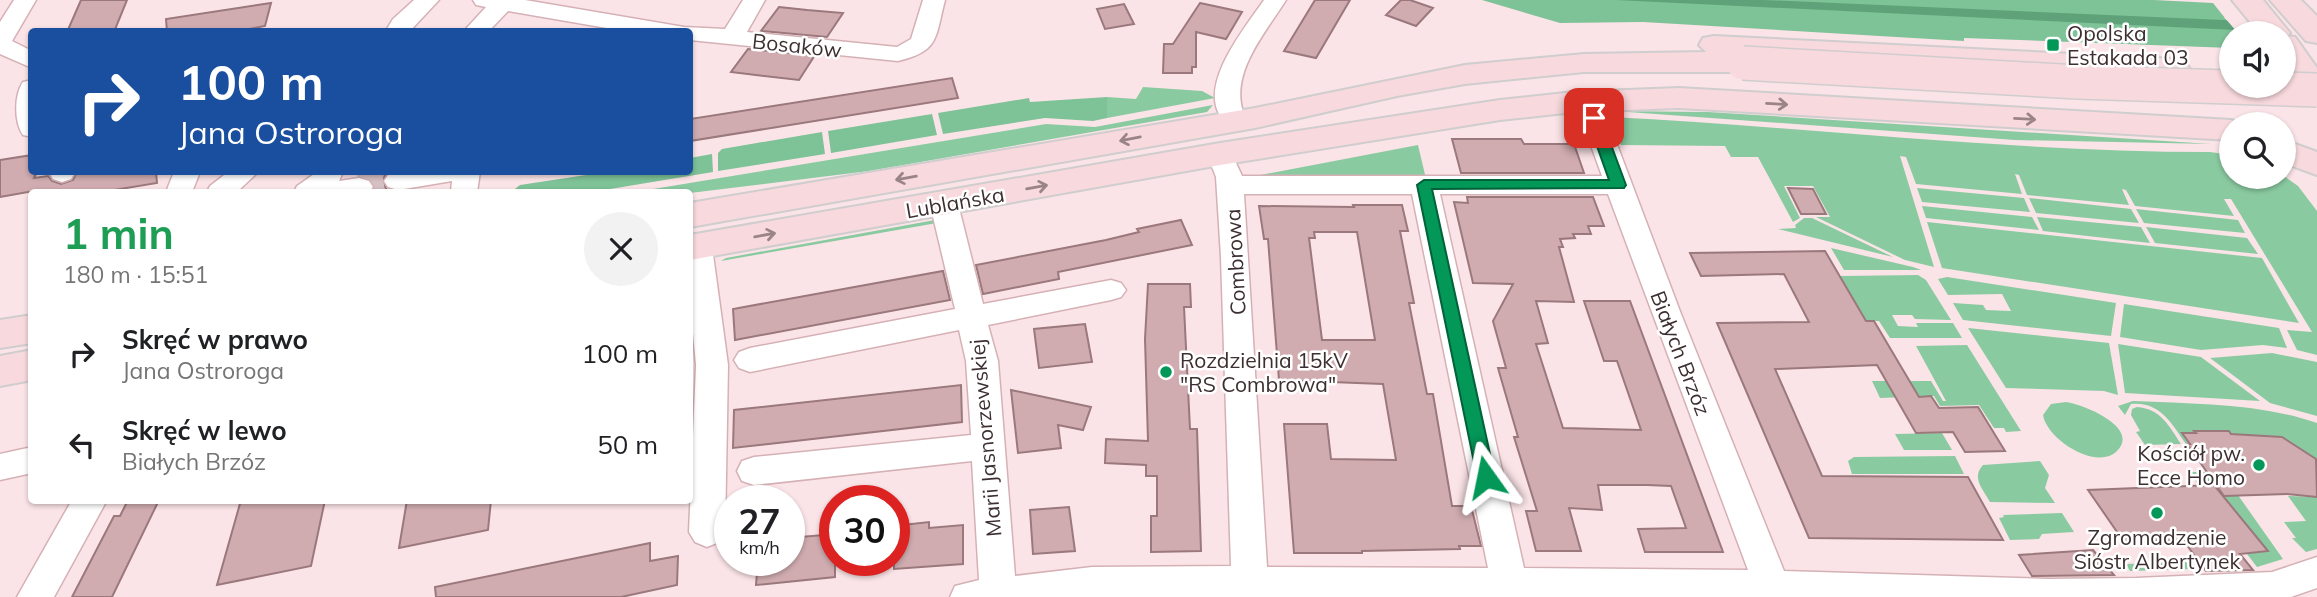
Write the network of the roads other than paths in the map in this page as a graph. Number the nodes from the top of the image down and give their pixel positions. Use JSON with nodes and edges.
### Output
{"nodes":[{"id":1,"x":25,"y":0,"type":"edge"},
{"id":2,"x":428,"y":0,"type":"edge"},
{"id":3,"x":754,"y":0,"type":"edge"},
{"id":4,"x":934,"y":0,"type":"edge"},
{"id":5,"x":1275,"y":0,"type":"edge"},
{"id":6,"x":494,"y":2,"type":"edge"},
{"id":7,"x":2249,"y":3,"type":"edge"},
{"id":8,"x":2288,"y":3,"type":"edge"},
{"id":9,"x":2265,"y":21,"type":"edge"},
{"id":10,"x":399,"y":28,"type":"edge"},
{"id":11,"x":477,"y":28,"type":"edge"},
{"id":12,"x":651,"y":28,"type":"edge"},
{"id":13,"x":693,"y":33,"type":"edge"},
{"id":14,"x":2317,"y":34,"type":"edge"},
{"id":15,"x":732,"y":38,"type":"junction"},
{"id":16,"x":0,"y":43,"type":"edge"},
{"id":17,"x":28,"y":59,"type":"edge"},
{"id":18,"x":2296,"y":62,"type":"edge"},
{"id":19,"x":2103,"y":66,"type":"junction"},
{"id":20,"x":2219,"y":71,"type":"edge"},
{"id":21,"x":1746,"y":72,"type":"junction"},
{"id":22,"x":2308,"y":79,"type":"edge"},
{"id":23,"x":2317,"y":108,"type":"edge"},
{"id":24,"x":1230,"y":112,"type":"junction"},
{"id":25,"x":1594,"y":118,"type":"dead end"},
{"id":26,"x":2147,"y":125,"type":"junction"},
{"id":27,"x":1197,"y":127,"type":"junction"},
{"id":28,"x":2198,"y":128,"type":"junction"},
{"id":29,"x":2219,"y":129,"type":"edge"},
{"id":30,"x":2219,"y":133,"type":"edge"},
{"id":31,"x":2296,"y":133,"type":"edge"},
{"id":32,"x":2317,"y":134,"type":"edge"},
{"id":33,"x":2296,"y":156,"type":"edge"},
{"id":34,"x":2317,"y":164,"type":"edge"},
{"id":35,"x":1225,"y":169,"type":"junction"},
{"id":36,"x":241,"y":175,"type":"edge"},
{"id":37,"x":329,"y":175,"type":"edge"},
{"id":38,"x":431,"y":175,"type":"edge"},
{"id":39,"x":398,"y":181,"type":"tunnel mouth"},
{"id":40,"x":1424,"y":185,"type":"junction"},
{"id":41,"x":1618,"y":185,"type":"junction"},
{"id":42,"x":359,"y":187,"type":"dead end"},
{"id":43,"x":224,"y":189,"type":"edge"},
{"id":44,"x":312,"y":189,"type":"edge"},
{"id":45,"x":346,"y":189,"type":"edge"},
{"id":46,"x":944,"y":204,"type":"junction"},
{"id":47,"x":693,"y":237,"type":"edge"},
{"id":48,"x":693,"y":237,"type":"edge"},
{"id":49,"x":693,"y":251,"type":"edge"},
{"id":50,"x":1111,"y":290,"type":"dead end"},
{"id":51,"x":697,"y":308,"type":"edge"},
{"id":52,"x":972,"y":316,"type":"junction"},
{"id":53,"x":28,"y":330,"type":"edge"},
{"id":54,"x":0,"y":334,"type":"edge"},
{"id":55,"x":750,"y":360,"type":"dead end"},
{"id":56,"x":28,"y":366,"type":"edge"},
{"id":57,"x":0,"y":371,"type":"edge"},
{"id":58,"x":989,"y":446,"type":"junction"},
{"id":59,"x":28,"y":461,"type":"edge"},
{"id":60,"x":0,"y":467,"type":"edge"},
{"id":61,"x":754,"y":471,"type":"dead end"},
{"id":62,"x":88,"y":504,"type":"edge"},
{"id":63,"x":707,"y":532,"type":"dead end"},
{"id":64,"x":2317,"y":572,"type":"edge"},
{"id":65,"x":1250,"y":582,"type":"junction"},
{"id":66,"x":1508,"y":584,"type":"junction"},
{"id":67,"x":1772,"y":586,"type":"junction"},
{"id":68,"x":983,"y":595,"type":"edge"},
{"id":69,"x":35,"y":597,"type":"edge"}],
"edges":[{"from":1,"to":16,"type":"street"},
{"from":2,"to":10,"type":"street"},
{"from":3,"to":15,"type":"street"},
{"from":4,"to":15,"type":"street","name":"Bosaków"},
{"from":5,"to":24,"type":"street"},
{"from":6,"to":11,"type":"street"},
{"from":6,"to":12,"type":"street"},
{"from":7,"to":9,"type":"main road"},
{"from":8,"to":14,"type":"main road"},
{"from":13,"to":15,"type":"street","name":"Bosaków"},
{"from":16,"to":17,"type":"street"},
{"from":18,"to":22,"type":"main road"},
{"from":19,"to":20,"type":"main road"},
{"from":19,"to":24,"type":"main road"},
{"from":19,"to":26,"type":"main road"},
{"from":21,"to":22,"type":"main road","bridge":true},
{"from":21,"to":23,"type":"main road"},
{"from":21,"to":27,"type":"main road"},
{"from":21,"to":35,"type":"main road"},
{"from":24,"to":27,"type":"main road"},
{"from":25,"to":41,"type":"street","name":"Białych Brzóz"},
{"from":26,"to":28,"type":"main road"},
{"from":35,"to":26,"type":"main road","one_way":true},
{"from":27,"to":47,"type":"main road","name":"Lublańska","one_way":true},
{"from":28,"to":29,"type":"main road"},
{"from":28,"to":30,"type":"main road"},
{"from":31,"to":32,"type":"main road"},
{"from":33,"to":34,"type":"main road"},
{"from":35,"to":40,"type":"street"},
{"from":46,"to":35,"type":"main road","name":"Lublańska","one_way":true},
{"from":35,"to":65,"type":"street","name":"Combrowa"},
{"from":36,"to":43,"type":"street"},
{"from":37,"to":44,"type":"street"},
{"from":38,"to":39,"type":"street"},
{"from":40,"to":41,"type":"street"},
{"from":40,"to":66,"type":"street"},
{"from":41,"to":67,"type":"street","name":"Białych Brzóz"},
{"from":42,"to":45,"type":"street"},
{"from":48,"to":46,"type":"main road","name":"Lublańska","one_way":true},
{"from":46,"to":52,"type":"street","name":"Marii Jasnorzewskiej"},
{"from":49,"to":51,"type":"street"},
{"from":50,"to":52,"type":"street"},
{"from":51,"to":63,"type":"street"},
{"from":52,"to":55,"type":"street"},
{"from":52,"to":58,"type":"street","name":"Marii Jasnorzewskiej"},
{"from":53,"to":54,"type":"main road"},
{"from":56,"to":57,"type":"main road"},
{"from":58,"to":61,"type":"street"},
{"from":58,"to":68,"type":"street","name":"Marii Jasnorzewskiej"},
{"from":59,"to":60,"type":"street"},
{"from":62,"to":69,"type":"street"},
{"from":64,"to":67,"type":"street"},
{"from":65,"to":66,"type":"street"},
{"from":65,"to":68,"type":"street"},
{"from":66,"to":67,"type":"street"}]}
